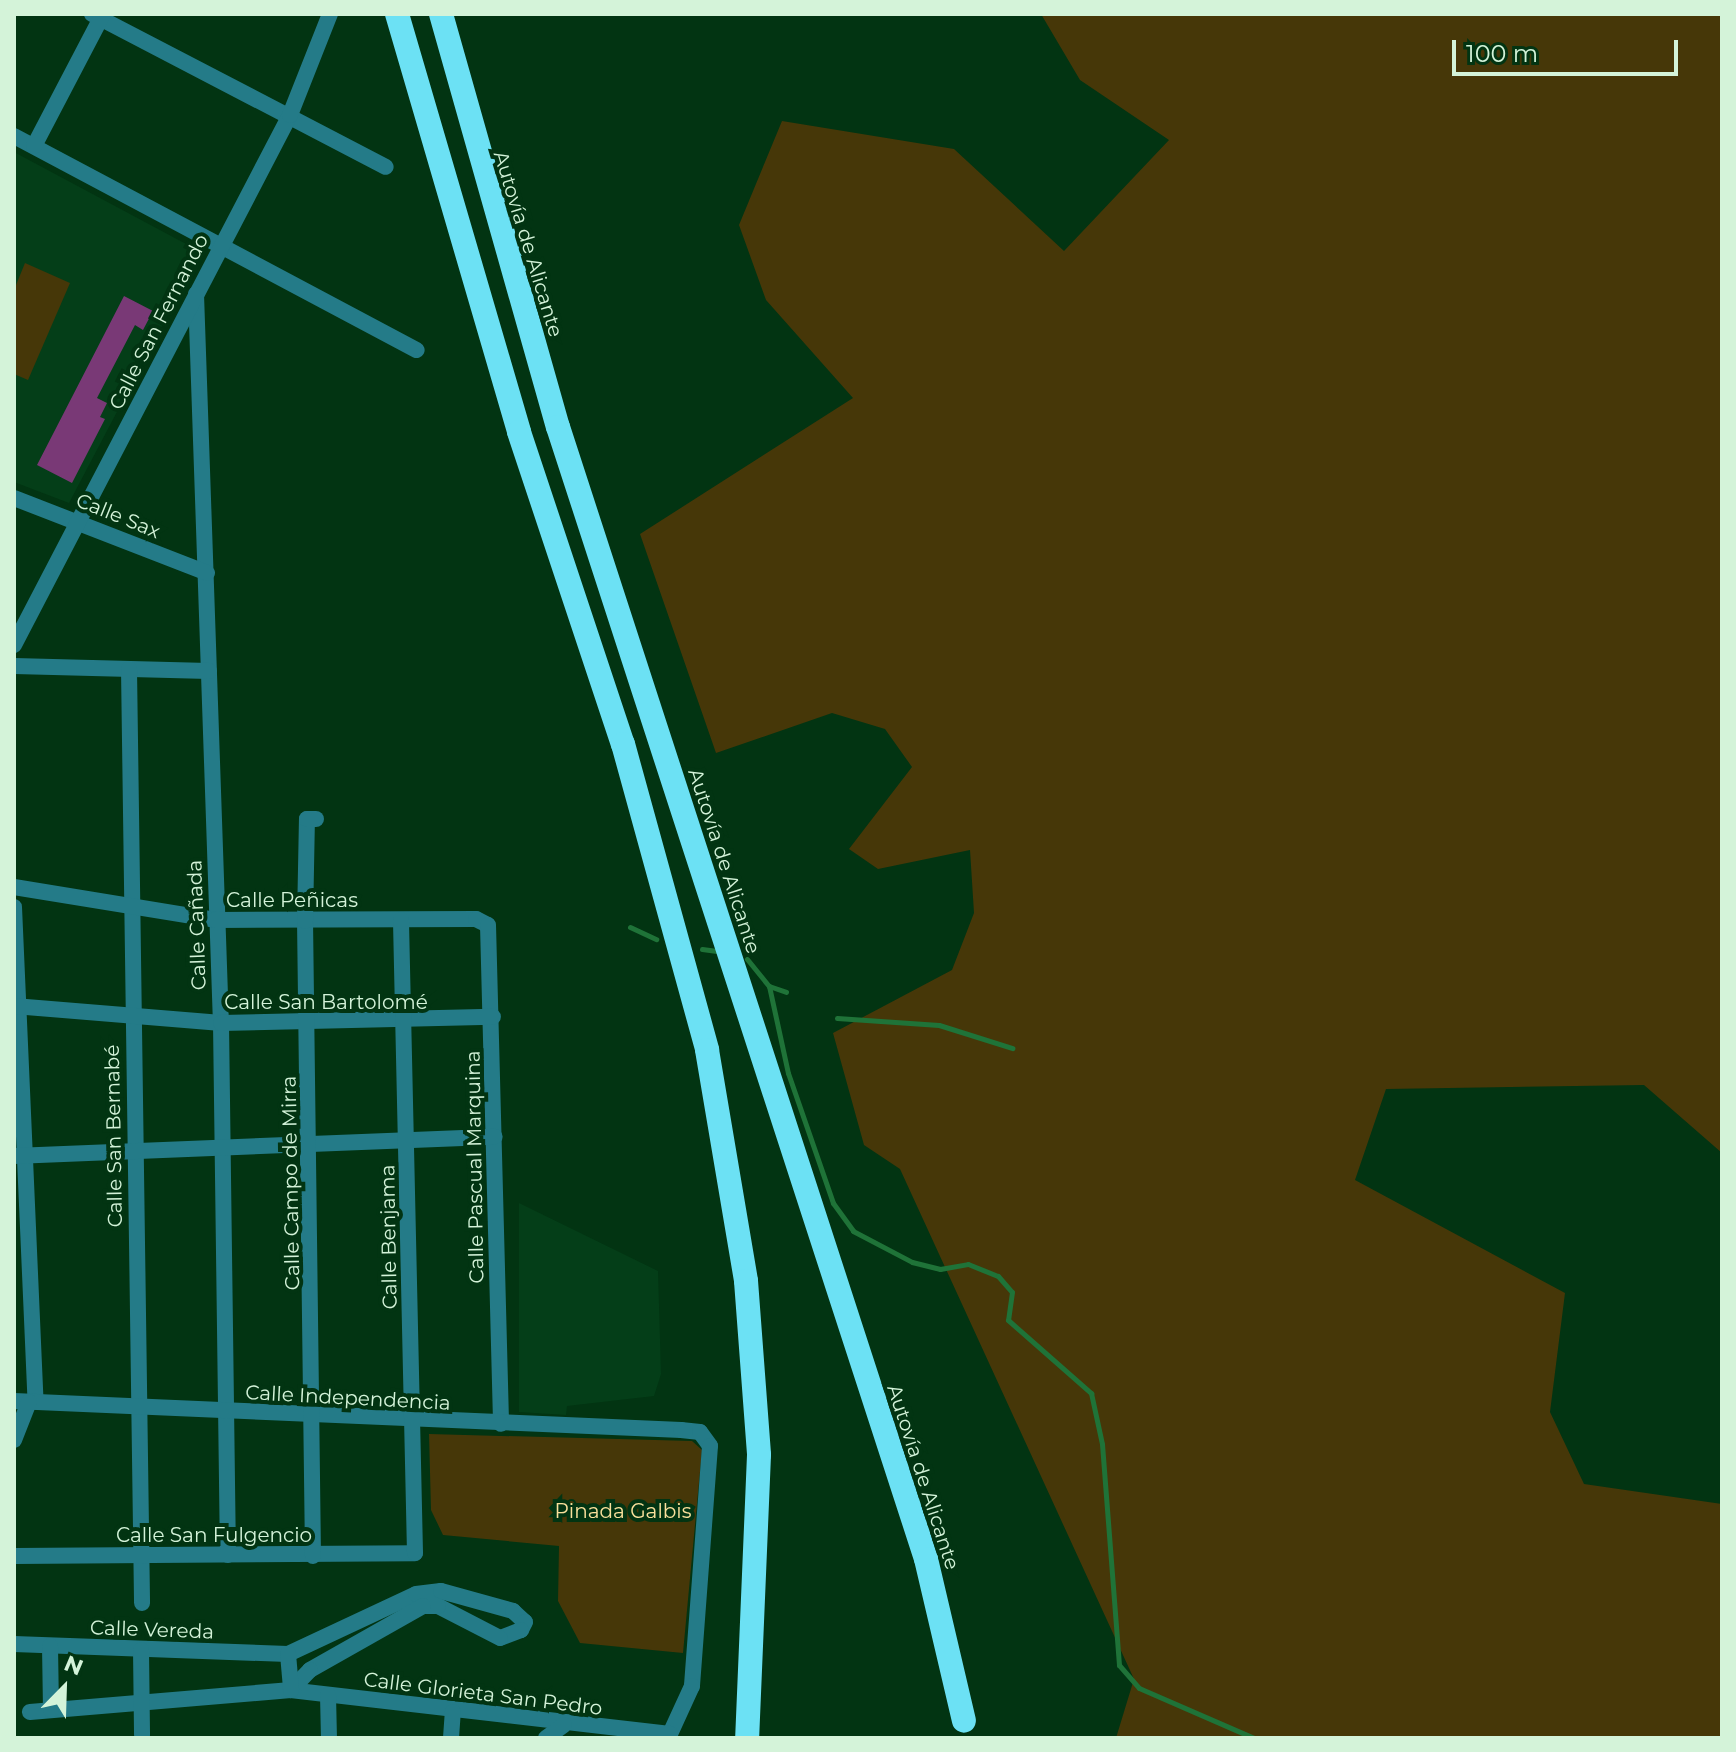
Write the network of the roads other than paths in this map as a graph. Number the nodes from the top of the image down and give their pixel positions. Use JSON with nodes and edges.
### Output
{"nodes":[{"id":1,"x":330,"y":14,"type":"edge"},
{"id":2,"x":397,"y":14,"type":"edge"},
{"id":3,"x":441,"y":14,"type":"edge"},
{"id":4,"x":98,"y":15,"type":"edge"},
{"id":5,"x":290,"y":115,"type":"junction"},
{"id":6,"x":14,"y":136,"type":"edge"},
{"id":7,"x":34,"y":146,"type":"junction"},
{"id":8,"x":386,"y":167,"type":"dead end"},
{"id":9,"x":221,"y":246,"type":"junction"},
{"id":10,"x":196,"y":294,"type":"junction"},
{"id":11,"x":417,"y":350,"type":"dead end"},
{"id":12,"x":14,"y":498,"type":"edge"},
{"id":13,"x":78,"y":521,"type":"junction"},
{"id":14,"x":207,"y":573,"type":"junction"},
{"id":15,"x":14,"y":645,"type":"edge"},
{"id":16,"x":14,"y":666,"type":"edge"},
{"id":17,"x":129,"y":669,"type":"junction"},
{"id":18,"x":209,"y":671,"type":"junction"},
{"id":19,"x":316,"y":819,"type":"dead end"},
{"id":20,"x":14,"y":887,"type":"edge"},
{"id":21,"x":14,"y":907,"type":"edge"},
{"id":22,"x":130,"y":908,"type":"junction"},
{"id":23,"x":476,"y":919,"type":"joint"},
{"id":24,"x":215,"y":920,"type":"junction"},
{"id":25,"x":401,"y":920,"type":"junction"},
{"id":26,"x":305,"y":921,"type":"junction"},
{"id":27,"x":15,"y":1006,"type":"edge"},
{"id":28,"x":493,"y":1017,"type":"junction"},
{"id":29,"x":131,"y":1019,"type":"junction"},
{"id":30,"x":406,"y":1022,"type":"junction"},
{"id":31,"x":221,"y":1023,"type":"junction"},
{"id":32,"x":308,"y":1023,"type":"junction"},
{"id":33,"x":407,"y":1136,"type":"junction"},
{"id":34,"x":495,"y":1137,"type":"junction"},
{"id":35,"x":311,"y":1142,"type":"junction"},
{"id":36,"x":222,"y":1148,"type":"junction"},
{"id":37,"x":134,"y":1150,"type":"junction"},
{"id":38,"x":18,"y":1156,"type":"edge"},
{"id":39,"x":26,"y":1402,"type":"edge"},
{"id":40,"x":138,"y":1406,"type":"junction"},
{"id":41,"x":222,"y":1412,"type":"junction"},
{"id":42,"x":315,"y":1416,"type":"junction"},
{"id":43,"x":412,"y":1421,"type":"junction"},
{"id":44,"x":501,"y":1424,"type":"junction"},
{"id":45,"x":14,"y":1440,"type":"edge"},
{"id":46,"x":415,"y":1553,"type":"joint"},
{"id":47,"x":141,"y":1555,"type":"junction"},
{"id":48,"x":228,"y":1555,"type":"junction"},
{"id":49,"x":14,"y":1556,"type":"edge"},
{"id":50,"x":313,"y":1556,"type":"junction"},
{"id":51,"x":419,"y":1600,"type":"junction"},
{"id":52,"x":142,"y":1603,"type":"dead end"},
{"id":53,"x":14,"y":1644,"type":"edge"},
{"id":54,"x":50,"y":1646,"type":"junction"},
{"id":55,"x":141,"y":1650,"type":"junction"},
{"id":56,"x":288,"y":1654,"type":"junction"},
{"id":57,"x":291,"y":1690,"type":"junction"},
{"id":58,"x":328,"y":1695,"type":"junction"},
{"id":59,"x":141,"y":1702,"type":"junction"},
{"id":60,"x":51,"y":1710,"type":"junction"},
{"id":61,"x":30,"y":1712,"type":"dead end"},
{"id":62,"x":453,"y":1712,"type":"junction"},
{"id":63,"x":964,"y":1721,"type":"dead end"},
{"id":64,"x":555,"y":1734,"type":"edge"},
{"id":65,"x":670,"y":1734,"type":"joint"},
{"id":66,"x":142,"y":1735,"type":"dead end"},
{"id":67,"x":329,"y":1738,"type":"edge"},
{"id":68,"x":451,"y":1738,"type":"edge"},
{"id":69,"x":747,"y":1738,"type":"edge"}],
"edges":[{"from":1,"to":5,"type":"street","name":"Calle San Fernando"},
{"from":2,"to":69,"type":"highway"},
{"from":3,"to":63,"type":"highway","name":"Autovía de Alicante"},
{"from":4,"to":5,"type":"street"},
{"from":4,"to":7,"type":"street"},
{"from":5,"to":8,"type":"street"},
{"from":5,"to":9,"type":"street","name":"Calle San Fernando"},
{"from":6,"to":7,"type":"street"},
{"from":7,"to":9,"type":"street"},
{"from":9,"to":10,"type":"street","name":"Calle San Fernando"},
{"from":9,"to":11,"type":"street"},
{"from":10,"to":13,"type":"street","name":"Calle San Fernando"},
{"from":10,"to":14,"type":"street","name":"Calle Cañada"},
{"from":12,"to":13,"type":"street","name":"Calle Sax"},
{"from":13,"to":14,"type":"street","name":"Calle Sax"},
{"from":13,"to":15,"type":"street","name":"Calle San Fernando"},
{"from":14,"to":18,"type":"street","name":"Calle Cañada"},
{"from":16,"to":17,"type":"street"},
{"from":17,"to":18,"type":"street"},
{"from":17,"to":22,"type":"street","name":"Calle San Bernabé"},
{"from":18,"to":24,"type":"street","name":"Calle Cañada"},
{"from":19,"to":26,"type":"street","name":"Calle Campo de Mirra"},
{"from":20,"to":22,"type":"street","name":"Calle Peñicas"},
{"from":21,"to":27,"type":"street"},
{"from":22,"to":24,"type":"street","name":"Calle Peñicas"},
{"from":22,"to":29,"type":"street","name":"Calle San Bernabé"},
{"from":23,"to":25,"type":"street","name":"Calle Peñicas"},
{"from":23,"to":28,"type":"street","name":"Calle Pascual Marquina"},
{"from":24,"to":26,"type":"street","name":"Calle Peñicas"},
{"from":24,"to":31,"type":"street","name":"Calle Cañada"},
{"from":25,"to":26,"type":"street","name":"Calle Peñicas"},
{"from":25,"to":30,"type":"street","name":"Calle Benjama"},
{"from":26,"to":32,"type":"street","name":"Calle Campo de Mirra"},
{"from":27,"to":29,"type":"street","name":"Calle San Bartolomé"},
{"from":27,"to":38,"type":"street"},
{"from":28,"to":30,"type":"street","name":"Calle San Bartolomé"},
{"from":28,"to":34,"type":"street","name":"Calle Pascual Marquina"},
{"from":29,"to":31,"type":"street","name":"Calle San Bartolomé"},
{"from":29,"to":37,"type":"street","name":"Calle San Bernabé"},
{"from":30,"to":32,"type":"street","name":"Calle San Bartolomé"},
{"from":30,"to":33,"type":"street","name":"Calle Benjama"},
{"from":31,"to":32,"type":"street","name":"Calle San Bartolomé"},
{"from":31,"to":36,"type":"street","name":"Calle Cañada"},
{"from":32,"to":35,"type":"street","name":"Calle Campo de Mirra"},
{"from":33,"to":34,"type":"street"},
{"from":33,"to":35,"type":"street"},
{"from":33,"to":43,"type":"street","name":"Calle Benjama"},
{"from":34,"to":44,"type":"street","name":"Calle Pascual Marquina"},
{"from":35,"to":36,"type":"street"},
{"from":35,"to":42,"type":"street","name":"Calle Campo de Mirra"},
{"from":36,"to":37,"type":"street"},
{"from":36,"to":41,"type":"street","name":"Calle Cañada"},
{"from":37,"to":38,"type":"street"},
{"from":37,"to":40,"type":"street","name":"Calle San Bernabé"},
{"from":38,"to":39,"type":"street"},
{"from":39,"to":40,"type":"street","name":"Calle Independencia"},
{"from":39,"to":45,"type":"street"},
{"from":40,"to":41,"type":"street","name":"Calle Independencia"},
{"from":40,"to":47,"type":"street","name":"Calle San Bernabé"},
{"from":41,"to":42,"type":"street","name":"Calle Independencia"},
{"from":41,"to":48,"type":"street","name":"Calle Cañada"},
{"from":42,"to":43,"type":"street","name":"Calle Independencia"},
{"from":42,"to":50,"type":"street","name":"Calle Campo de Mirra"},
{"from":43,"to":44,"type":"street","name":"Calle Independencia"},
{"from":43,"to":46,"type":"street","name":"Calle Benjama"},
{"from":44,"to":65,"type":"street","name":"Calle Independencia"},
{"from":46,"to":50,"type":"street","name":"Calle San Fulgencio"},
{"from":47,"to":48,"type":"street","name":"Calle San Fulgencio"},
{"from":47,"to":49,"type":"street","name":"Calle San Fulgencio"},
{"from":47,"to":52,"type":"street","name":"Calle San Bernabé"},
{"from":48,"to":50,"type":"street","name":"Calle San Fulgencio"},
{"from":51,"to":51,"type":"street"},
{"from":51,"to":56,"type":"street"},
{"from":51,"to":57,"type":"street"},
{"from":53,"to":54,"type":"street","name":"Calle Vereda"},
{"from":54,"to":55,"type":"street","name":"Calle Vereda"},
{"from":54,"to":60,"type":"street"},
{"from":55,"to":56,"type":"street","name":"Calle Vereda"},
{"from":55,"to":59,"type":"street"},
{"from":56,"to":57,"type":"street"},
{"from":57,"to":58,"type":"street","name":"Calle Glorieta San Pedro"},
{"from":57,"to":59,"type":"street","name":"Calle Glorieta San Pedro"},
{"from":58,"to":62,"type":"street","name":"Calle Glorieta San Pedro"},
{"from":58,"to":67,"type":"street"},
{"from":59,"to":60,"type":"street","name":"Calle Glorieta San Pedro"},
{"from":59,"to":66,"type":"street"},
{"from":60,"to":61,"type":"street","name":"Calle Glorieta San Pedro"},
{"from":62,"to":64,"type":"street","name":"Calle Glorieta San Pedro"},
{"from":62,"to":68,"type":"street"},
{"from":64,"to":65,"type":"street","name":"Calle Glorieta San Pedro"}]}
